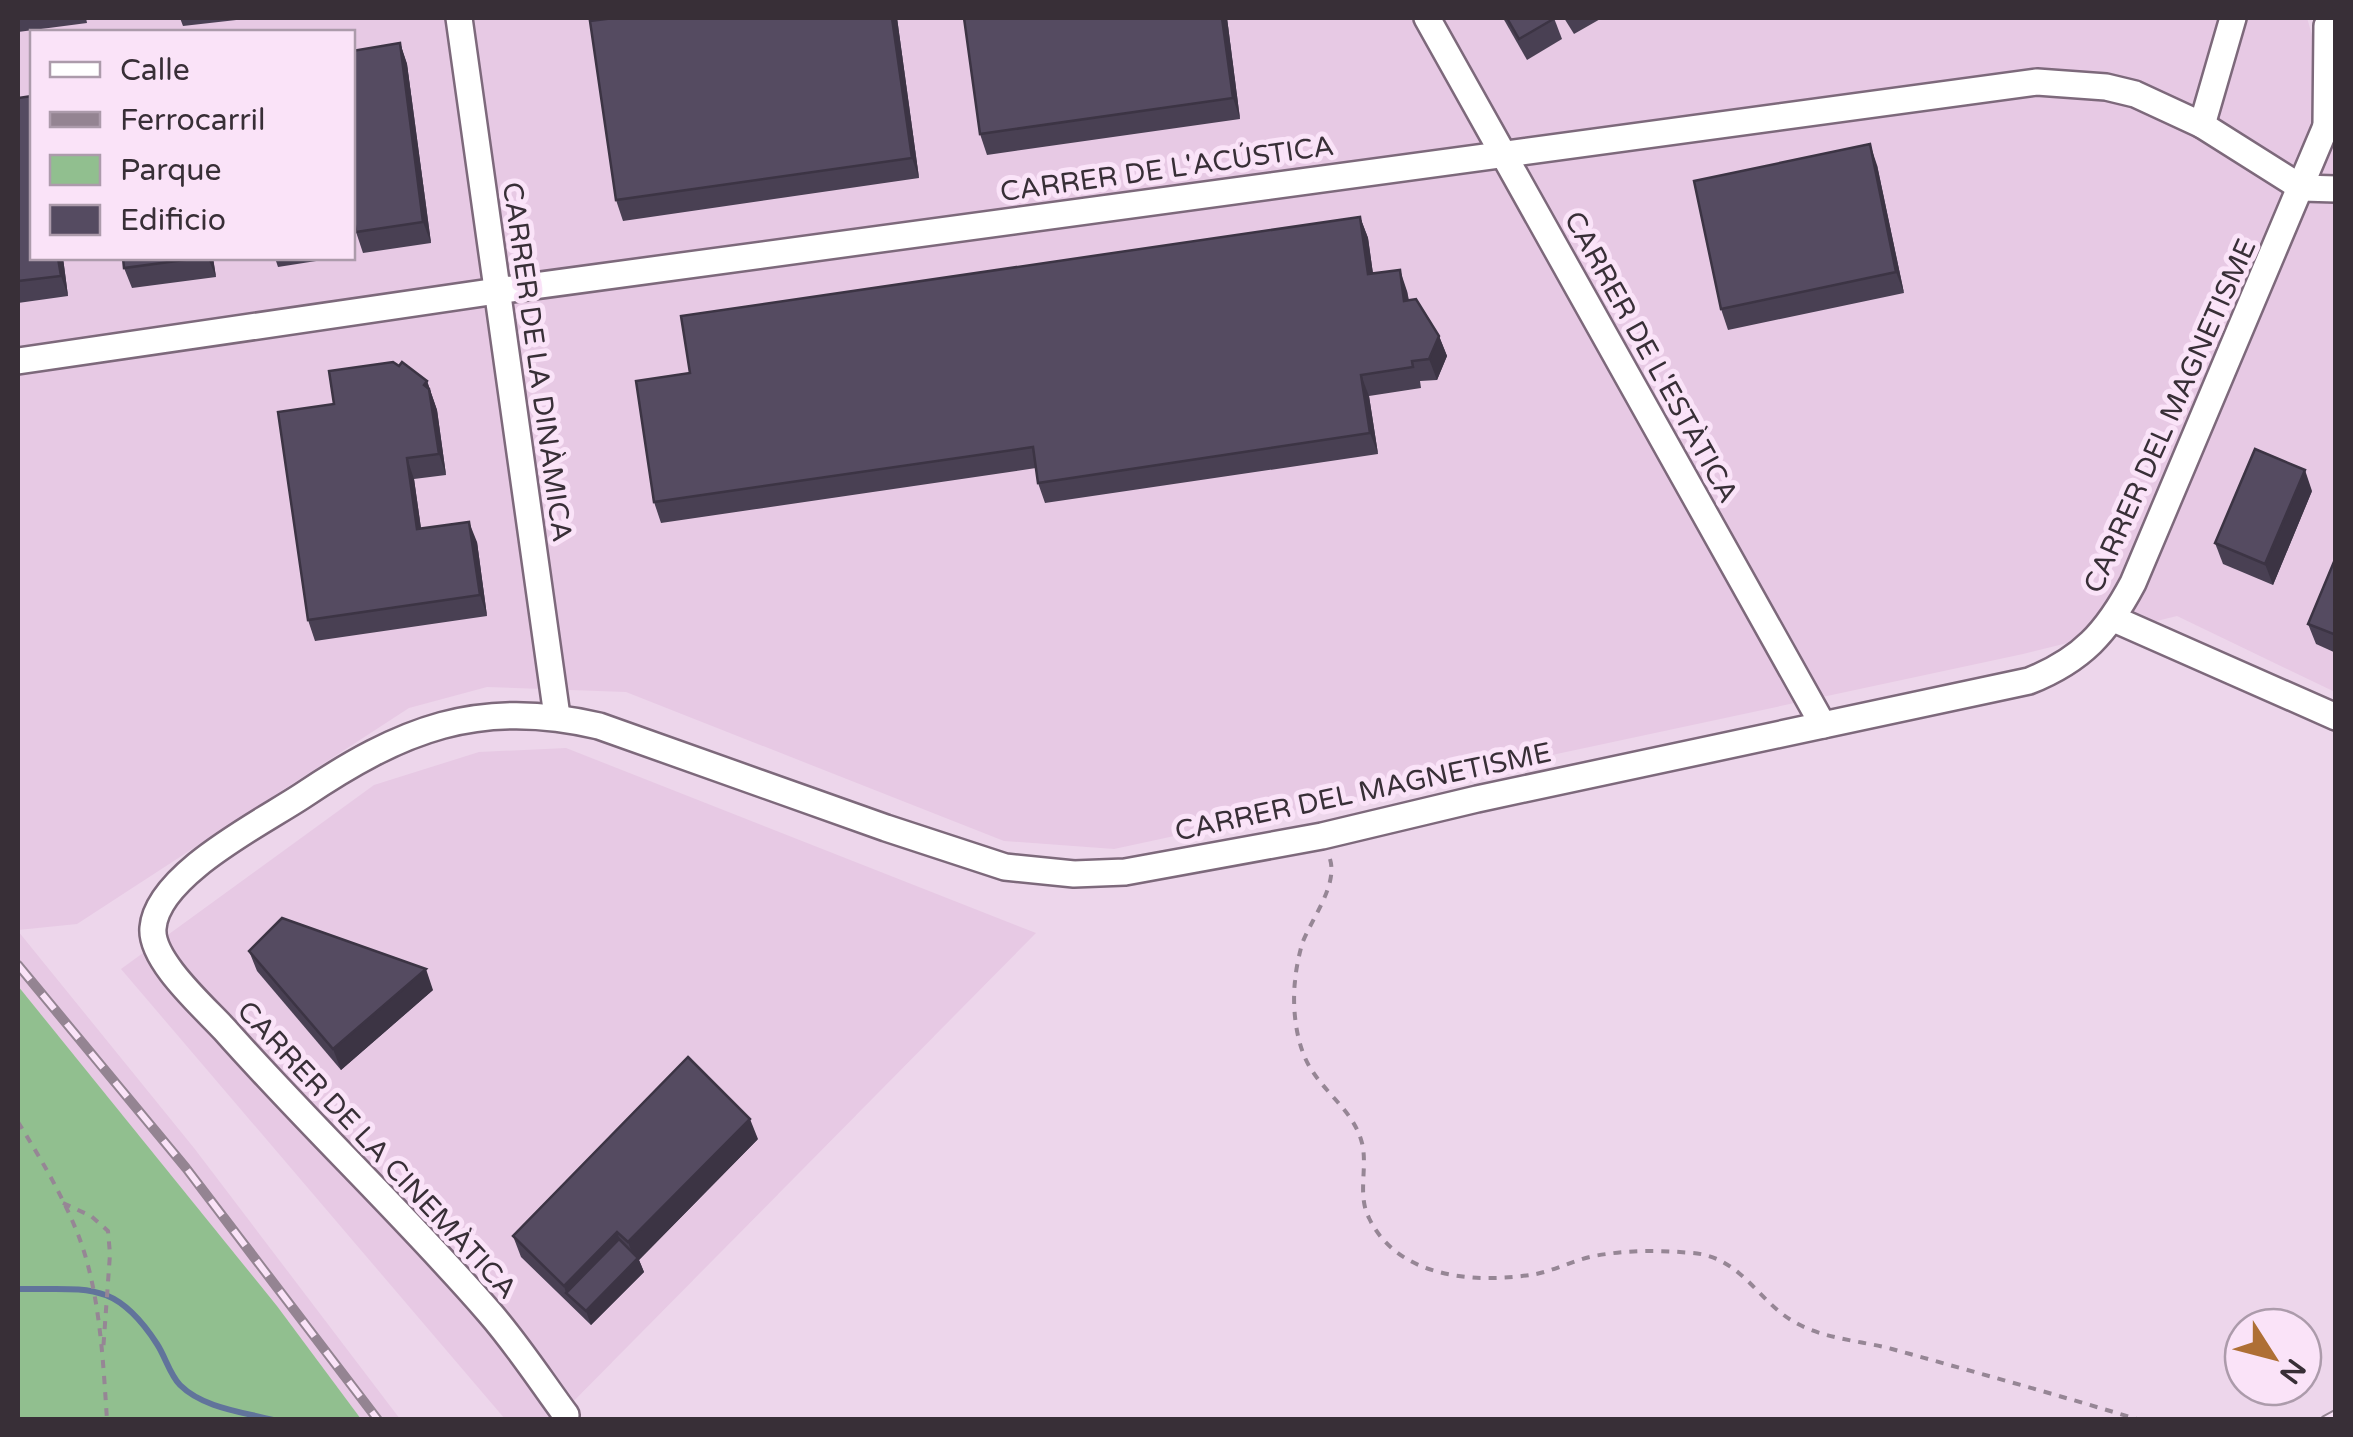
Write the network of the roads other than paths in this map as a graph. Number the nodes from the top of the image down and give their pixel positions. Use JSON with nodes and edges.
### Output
{"nodes":[{"id":1,"x":459,"y":18,"type":"edge"},
{"id":2,"x":1427,"y":18,"type":"edge"},
{"id":3,"x":2233,"y":18,"type":"edge"},
{"id":4,"x":2329,"y":28,"type":"edge"},
{"id":5,"x":2331,"y":119,"type":"edge"},
{"id":6,"x":2202,"y":125,"type":"junction"},
{"id":7,"x":1502,"y":154,"type":"junction"},
{"id":8,"x":2302,"y":188,"type":"junction"},
{"id":9,"x":2336,"y":189,"type":"edge"},
{"id":10,"x":497,"y":290,"type":"junction"},
{"id":11,"x":18,"y":361,"type":"edge"},
{"id":12,"x":2114,"y":619,"type":"junction"},
{"id":13,"x":557,"y":716,"type":"junction"},
{"id":14,"x":2336,"y":717,"type":"edge"},
{"id":15,"x":1823,"y":726,"type":"junction"},
{"id":16,"x":153,"y":924,"type":"joint"},
{"id":17,"x":566,"y":1414,"type":"dead end"}],
"edges":[{"from":1,"to":10,"type":"street","name":"CARRER DE LA DINÀMICA"},
{"from":2,"to":7,"type":"street","name":"CARRER DE L'ESTÀTICA"},
{"from":3,"to":6,"type":"street"},
{"from":4,"to":5,"type":"street","name":"CARRER DEL MAGNETISME"},
{"from":5,"to":8,"type":"street","name":"CARRER DEL MAGNETISME"},
{"from":6,"to":7,"type":"street","name":"CARRER DE L'ACÚSTICA"},
{"from":6,"to":8,"type":"street","name":"CARRER DE L'ACÚSTICA"},
{"from":7,"to":10,"type":"street","name":"CARRER DE L'ACÚSTICA"},
{"from":7,"to":15,"type":"street","name":"CARRER DE L'ESTÀTICA"},
{"from":8,"to":9,"type":"street"},
{"from":8,"to":12,"type":"street","name":"CARRER DEL MAGNETISME"},
{"from":10,"to":11,"type":"street","name":"CARRER DE L'ACÚSTICA"},
{"from":10,"to":13,"type":"street","name":"CARRER DE LA DINÀMICA"},
{"from":12,"to":14,"type":"street"},
{"from":12,"to":15,"type":"street","name":"CARRER DEL MAGNETISME"},
{"from":13,"to":15,"type":"street","name":"CARRER DEL MAGNETISME"},
{"from":13,"to":16,"type":"street","name":"CARRER DEL MAGNETISME"},
{"from":16,"to":17,"type":"street","name":"CARRER DE LA CINEMÀTICA"}]}
